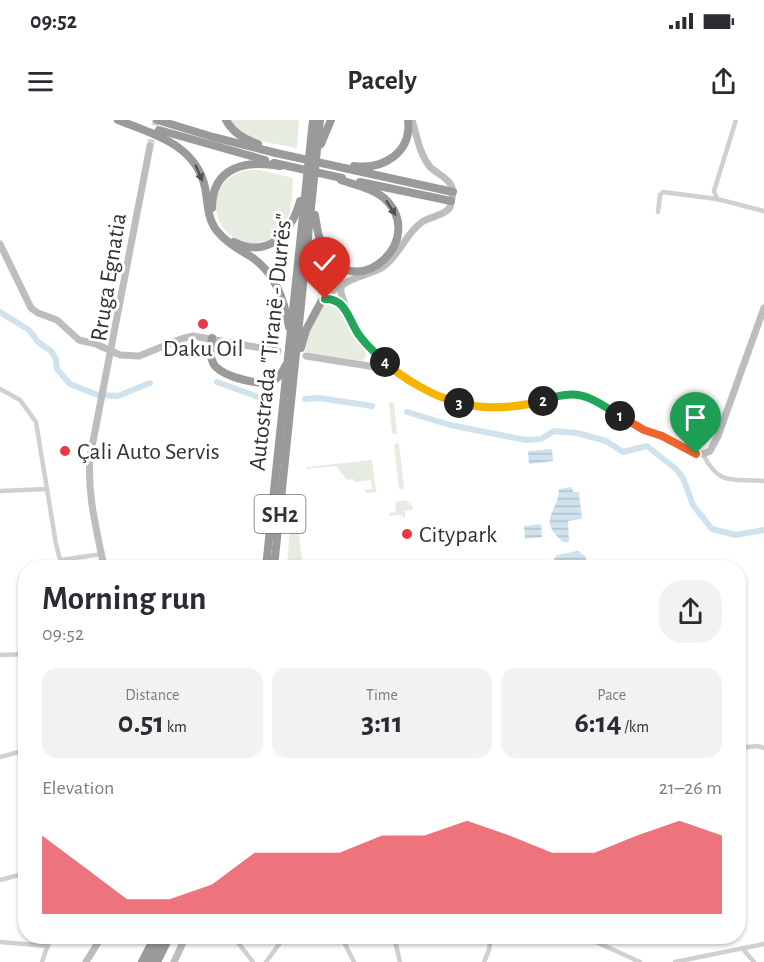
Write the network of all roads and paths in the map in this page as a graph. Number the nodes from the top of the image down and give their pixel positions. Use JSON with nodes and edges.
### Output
{"nodes":[{"id":1,"x":118,"y":120,"type":"edge"},
{"id":2,"x":130,"y":120,"type":"edge"},
{"id":3,"x":157,"y":120,"type":"edge"},
{"id":4,"x":226,"y":120,"type":"edge"},
{"id":5,"x":307,"y":120,"type":"edge"},
{"id":6,"x":313,"y":120,"type":"edge"},
{"id":7,"x":320,"y":120,"type":"edge"},
{"id":8,"x":331,"y":120,"type":"edge"},
{"id":9,"x":410,"y":120,"type":"edge"},
{"id":10,"x":736,"y":120,"type":"edge"},
{"id":11,"x":150,"y":146,"type":"tunnel mouth"},
{"id":12,"x":314,"y":150,"type":"junction"},
{"id":13,"x":276,"y":151,"type":"junction"},
{"id":14,"x":274,"y":164,"type":"junction"},
{"id":15,"x":344,"y":167,"type":"junction"},
{"id":16,"x":341,"y":179,"type":"junction"},
{"id":17,"x":304,"y":187,"type":"junction"},
{"id":18,"x":452,"y":197,"type":"junction"},
{"id":19,"x":717,"y":199,"type":"junction"},
{"id":20,"x":313,"y":203,"type":"junction"},
{"id":21,"x":764,"y":211,"type":"edge"},
{"id":22,"x":658,"y":212,"type":"dead end"},
{"id":23,"x":0,"y":244,"type":"edge"},
{"id":24,"x":346,"y":282,"type":"junction"},
{"id":25,"x":321,"y":302,"type":"junction"},
{"id":26,"x":764,"y":308,"type":"edge"},
{"id":27,"x":349,"y":316,"type":"junction"},
{"id":28,"x":212,"y":338,"type":"junction"},
{"id":29,"x":363,"y":339,"type":"junction"},
{"id":30,"x":291,"y":345,"type":"junction"},
{"id":31,"x":371,"y":348,"type":"junction"},
{"id":32,"x":278,"y":351,"type":"dead end"},
{"id":33,"x":111,"y":352,"type":"junction"},
{"id":34,"x":289,"y":356,"type":"junction"},
{"id":35,"x":306,"y":356,"type":"dead end"},
{"id":36,"x":359,"y":366,"type":"junction"},
{"id":37,"x":375,"y":367,"type":"junction"},
{"id":38,"x":394,"y":370,"type":"junction"},
{"id":39,"x":0,"y":389,"type":"edge"},
{"id":40,"x":292,"y":393,"type":"junction"},
{"id":41,"x":703,"y":454,"type":"junction"},
{"id":42,"x":764,"y":481,"type":"edge"},
{"id":43,"x":47,"y":489,"type":"junction"},
{"id":44,"x":0,"y":491,"type":"edge"},
{"id":45,"x":102,"y":554,"type":"junction"},
{"id":46,"x":61,"y":560,"type":"joint"},
{"id":47,"x":103,"y":560,"type":"edge"},
{"id":48,"x":267,"y":560,"type":"edge"},
{"id":49,"x":275,"y":560,"type":"edge"},
{"id":50,"x":18,"y":654,"type":"edge"},
{"id":51,"x":0,"y":655,"type":"edge"},
{"id":52,"x":746,"y":747,"type":"edge"},
{"id":53,"x":764,"y":748,"type":"edge"},
{"id":54,"x":18,"y":752,"type":"edge"},
{"id":55,"x":0,"y":757,"type":"edge"},
{"id":56,"x":18,"y":875,"type":"edge"},
{"id":57,"x":0,"y":880,"type":"edge"},
{"id":58,"x":0,"y":942,"type":"edge"},
{"id":59,"x":18,"y":944,"type":"edge"},
{"id":60,"x":24,"y":944,"type":"edge"},
{"id":61,"x":97,"y":944,"type":"edge"},
{"id":62,"x":151,"y":944,"type":"edge"},
{"id":63,"x":159,"y":944,"type":"edge"},
{"id":64,"x":166,"y":944,"type":"edge"},
{"id":65,"x":182,"y":944,"type":"edge"},
{"id":66,"x":239,"y":944,"type":"edge"},
{"id":67,"x":279,"y":944,"type":"edge"},
{"id":68,"x":345,"y":944,"type":"edge"},
{"id":69,"x":396,"y":944,"type":"edge"},
{"id":70,"x":490,"y":944,"type":"edge"},
{"id":71,"x":601,"y":944,"type":"edge"},
{"id":72,"x":764,"y":944,"type":"edge"},
{"id":73,"x":48,"y":946,"type":"joint"},
{"id":74,"x":741,"y":948,"type":"junction"},
{"id":75,"x":42,"y":962,"type":"edge"},
{"id":76,"x":86,"y":962,"type":"edge"},
{"id":77,"x":142,"y":962,"type":"edge"},
{"id":78,"x":150,"y":962,"type":"edge"},
{"id":79,"x":158,"y":962,"type":"edge"},
{"id":80,"x":174,"y":962,"type":"edge"},
{"id":81,"x":253,"y":962,"type":"edge"},
{"id":82,"x":266,"y":962,"type":"edge"},
{"id":83,"x":354,"y":962,"type":"edge"},
{"id":84,"x":400,"y":962,"type":"edge"},
{"id":85,"x":484,"y":962,"type":"edge"},
{"id":86,"x":640,"y":962,"type":"edge"},
{"id":87,"x":675,"y":962,"type":"edge"},
{"id":88,"x":754,"y":962,"type":"edge"}],
"edges":[{"from":1,"to":30,"type":"highway","one_way":true},
{"from":2,"to":14,"type":"highway"},
{"from":3,"to":13,"type":"highway"},
{"from":4,"to":13,"type":"highway"},
{"from":5,"to":12,"type":"highway"},
{"from":6,"to":12,"type":"highway","name":"Autostrada \"Tiranë - Durrës\"","number":"SH2"},
{"from":7,"to":12,"type":"highway","name":"Autostrada \"Tiranë - Durrës\"","number":"SH2"},
{"from":8,"to":12,"type":"highway"},
{"from":9,"to":15,"type":"highway"},
{"from":9,"to":18,"type":"main road"},
{"from":10,"to":19,"type":"street"},
{"from":11,"to":33,"type":"main road","name":"Rruga Egnatia"},
{"from":12,"to":17,"type":"highway","name":"Autostrada \"Tiranë - Durrës\"","number":"SH2"},
{"from":12,"to":20,"type":"highway","name":"Autostrada \"Tiranë - Durrës\"","number":"SH2"},
{"from":13,"to":15,"type":"highway","bridge":true},
{"from":14,"to":16,"type":"highway","bridge":true},
{"from":14,"to":17,"type":"highway"},
{"from":15,"to":18,"type":"highway"},
{"from":16,"to":18,"type":"highway"},
{"from":16,"to":20,"type":"highway","one_way":true},
{"from":17,"to":30,"type":"highway","name":"Autostrada \"Tiranë - Durrës\"","number":"SH2"},
{"from":18,"to":24,"type":"main road"},
{"from":19,"to":21,"type":"street"},
{"from":19,"to":22,"type":"street"},
{"from":20,"to":40,"type":"highway","name":"Autostrada \"Tiranë - Durrës\"","number":"SH2"},
{"from":23,"to":33,"type":"main road"},
{"from":24,"to":25,"type":"main road"},
{"from":24,"to":27,"type":"main road"},
{"from":25,"to":27,"type":"main road"},
{"from":25,"to":40,"type":"highway"},
{"from":26,"to":41,"type":"main road"},
{"from":27,"to":29,"type":"main road"},
{"from":28,"to":32,"type":"main road","name":"Rruga Egnatia"},
{"from":28,"to":33,"type":"main road","name":"Rruga Egnatia"},
{"from":28,"to":34,"type":"highway"},
{"from":29,"to":31,"type":"main road"},
{"from":29,"to":36,"type":"main road"},
{"from":30,"to":34,"type":"highway","name":"Autostrada \"Tiranë - Durrës\"","number":"SH2"},
{"from":31,"to":37,"type":"main road"},
{"from":31,"to":38,"type":"main road"},
{"from":33,"to":45,"type":"main road"},
{"from":34,"to":48,"type":"highway","name":"Autostrada \"Tiranë - Durrës\"","number":"SH2"},
{"from":35,"to":36,"type":"main road"},
{"from":36,"to":37,"type":"main road"},
{"from":37,"to":38,"type":"main road"},
{"from":38,"to":41,"type":"main road"},
{"from":39,"to":43,"type":"street"},
{"from":40,"to":49,"type":"highway","name":"Autostrada \"Tiranë - Durrës\"","number":"SH2"},
{"from":41,"to":42,"type":"street"},
{"from":43,"to":44,"type":"street"},
{"from":43,"to":46,"type":"street"},
{"from":45,"to":46,"type":"street"},
{"from":45,"to":47,"type":"main road"},
{"from":50,"to":51,"type":"street"},
{"from":52,"to":53,"type":"street"},
{"from":54,"to":55,"type":"street"},
{"from":56,"to":57,"type":"street"},
{"from":58,"to":59,"type":"street"},
{"from":60,"to":73,"type":"street"},
{"from":61,"to":76,"type":"main road"},
{"from":62,"to":77,"type":"highway"},
{"from":63,"to":78,"type":"highway"},
{"from":64,"to":79,"type":"highway"},
{"from":65,"to":80,"type":"main road"},
{"from":66,"to":81,"type":"street"},
{"from":67,"to":82,"type":"street"},
{"from":68,"to":83,"type":"street"},
{"from":69,"to":84,"type":"street"},
{"from":70,"to":85,"type":"street"},
{"from":71,"to":86,"type":"street"},
{"from":72,"to":74,"type":"street"},
{"from":73,"to":75,"type":"street"},
{"from":74,"to":87,"type":"street"},
{"from":74,"to":88,"type":"street"}]}
